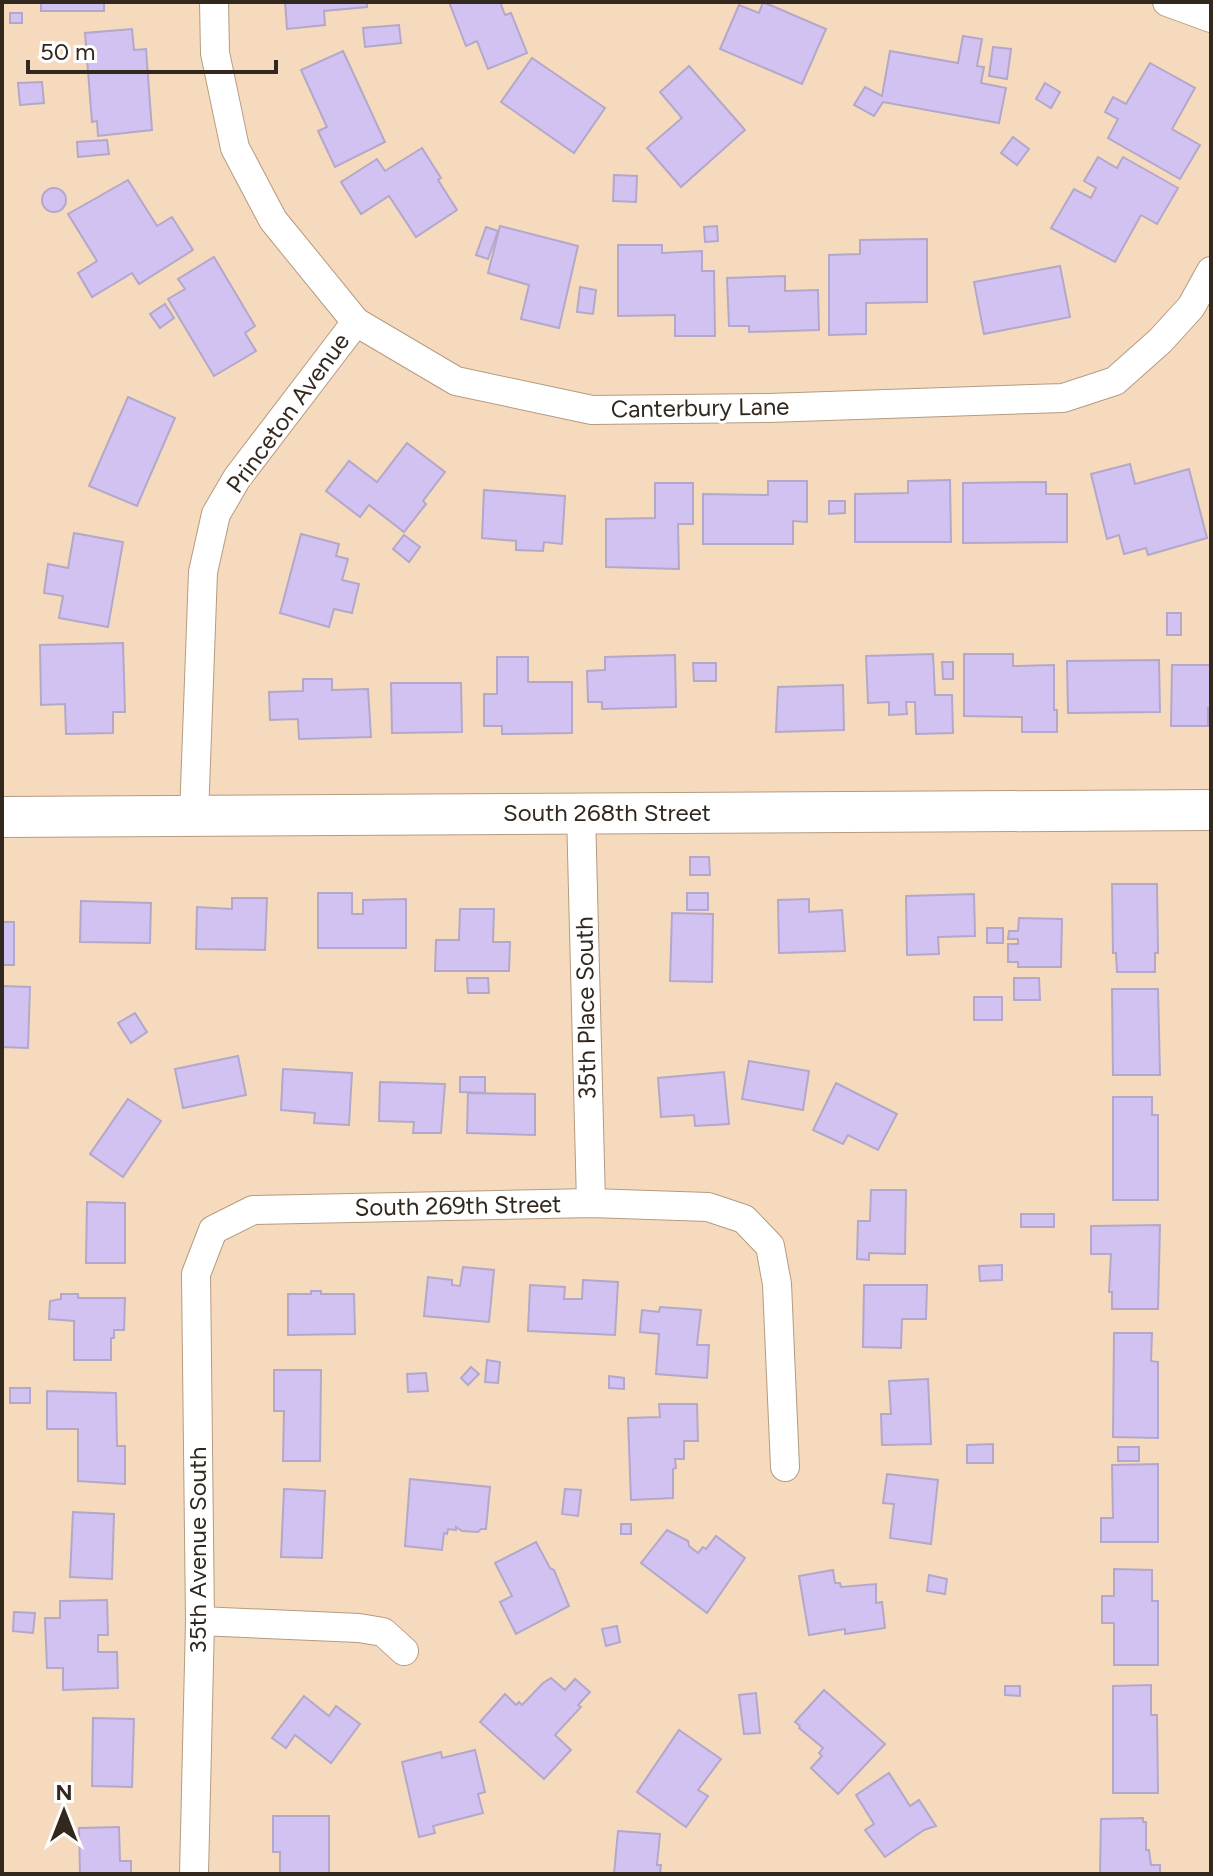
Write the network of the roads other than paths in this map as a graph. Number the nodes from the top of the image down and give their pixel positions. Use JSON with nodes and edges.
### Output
{"nodes":[{"id":1,"x":214,"y":2,"type":"edge"},
{"id":2,"x":1167,"y":2,"type":"edge"},
{"id":3,"x":1211,"y":18,"type":"edge"},
{"id":4,"x":1211,"y":271,"type":"edge"},
{"id":5,"x":1201,"y":313,"type":"edge"},
{"id":6,"x":356,"y":322,"type":"junction"},
{"id":7,"x":1211,"y":810,"type":"edge"},
{"id":8,"x":581,"y":813,"type":"junction"},
{"id":9,"x":194,"y":816,"type":"junction"},
{"id":10,"x":2,"y":817,"type":"edge"},
{"id":11,"x":591,"y":1203,"type":"junction"},
{"id":12,"x":213,"y":1230,"type":"joint"},
{"id":13,"x":785,"y":1467,"type":"dead end"},
{"id":14,"x":200,"y":1621,"type":"junction"},
{"id":15,"x":404,"y":1651,"type":"dead end"},
{"id":16,"x":194,"y":1874,"type":"edge"}],
"edges":[{"from":1,"to":6,"type":"street","name":"Princeton Avenue"},
{"from":2,"to":3,"type":"street"},
{"from":4,"to":5,"type":"street","name":"Canterbury Lane"},
{"from":5,"to":6,"type":"street","name":"Canterbury Lane"},
{"from":6,"to":9,"type":"street","name":"Princeton Avenue"},
{"from":7,"to":8,"type":"street","name":"South 268th Street"},
{"from":8,"to":9,"type":"street","name":"South 268th Street"},
{"from":8,"to":11,"type":"street","name":"35th Place South"},
{"from":9,"to":10,"type":"street","name":"South 268th Street"},
{"from":11,"to":12,"type":"street","name":"South 269th Street"},
{"from":11,"to":13,"type":"street","name":"South 269th Street"},
{"from":12,"to":14,"type":"street","name":"35th Avenue South"},
{"from":14,"to":15,"type":"street"},
{"from":14,"to":16,"type":"street","name":"35th Avenue South"}]}
